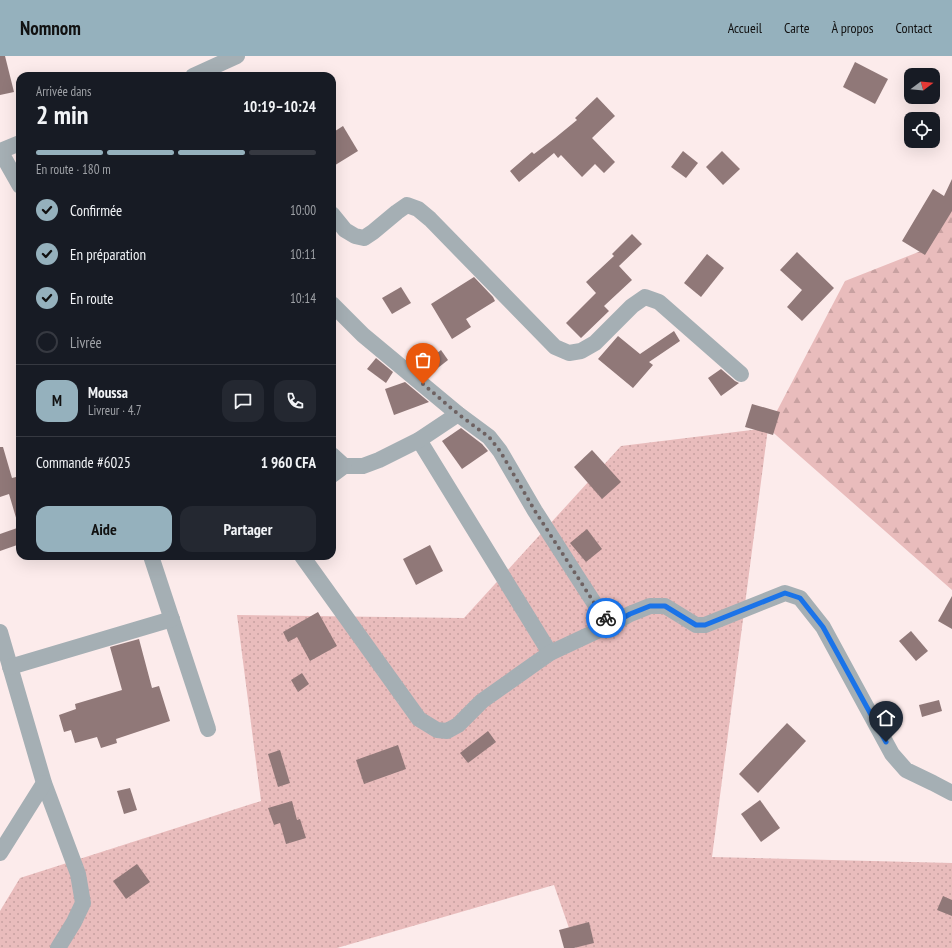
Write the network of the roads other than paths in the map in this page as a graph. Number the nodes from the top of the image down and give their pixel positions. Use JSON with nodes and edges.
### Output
{"nodes":[{"id":1,"x":237,"y":56,"type":"edge"},
{"id":2,"x":219,"y":71,"type":"edge"},
{"id":3,"x":16,"y":145,"type":"edge"},
{"id":4,"x":0,"y":151,"type":"edge"},
{"id":5,"x":16,"y":179,"type":"edge"},
{"id":6,"x":336,"y":219,"type":"edge"},
{"id":7,"x":336,"y":308,"type":"edge"},
{"id":8,"x":741,"y":374,"type":"dead end"},
{"id":9,"x":458,"y":414,"type":"junction"},
{"id":10,"x":419,"y":440,"type":"junction"},
{"id":11,"x":338,"y":471,"type":"edge"},
{"id":12,"x":152,"y":560,"type":"edge"},
{"id":13,"x":305,"y":560,"type":"edge"},
{"id":14,"x":172,"y":619,"type":"junction"},
{"id":15,"x":612,"y":624,"type":"junction"},
{"id":16,"x":0,"y":632,"type":"edge"},
{"id":17,"x":550,"y":653,"type":"junction"},
{"id":18,"x":10,"y":667,"type":"junction"},
{"id":19,"x":208,"y":729,"type":"dead end"},
{"id":20,"x":44,"y":783,"type":"junction"},
{"id":21,"x":952,"y":793,"type":"edge"},
{"id":22,"x":0,"y":853,"type":"edge"},
{"id":23,"x":58,"y":948,"type":"edge"}],
"edges":[{"from":1,"to":2,"type":"street"},
{"from":3,"to":4,"type":"street"},
{"from":4,"to":5,"type":"street"},
{"from":6,"to":8,"type":"street"},
{"from":7,"to":9,"type":"street"},
{"from":9,"to":10,"type":"street"},
{"from":9,"to":15,"type":"street"},
{"from":10,"to":11,"type":"street"},
{"from":10,"to":17,"type":"street"},
{"from":12,"to":14,"type":"street"},
{"from":13,"to":17,"type":"street"},
{"from":14,"to":18,"type":"street"},
{"from":14,"to":19,"type":"street"},
{"from":15,"to":17,"type":"street"},
{"from":15,"to":21,"type":"street"},
{"from":16,"to":18,"type":"street"},
{"from":18,"to":20,"type":"street"},
{"from":20,"to":22,"type":"street"},
{"from":20,"to":23,"type":"street"}]}
